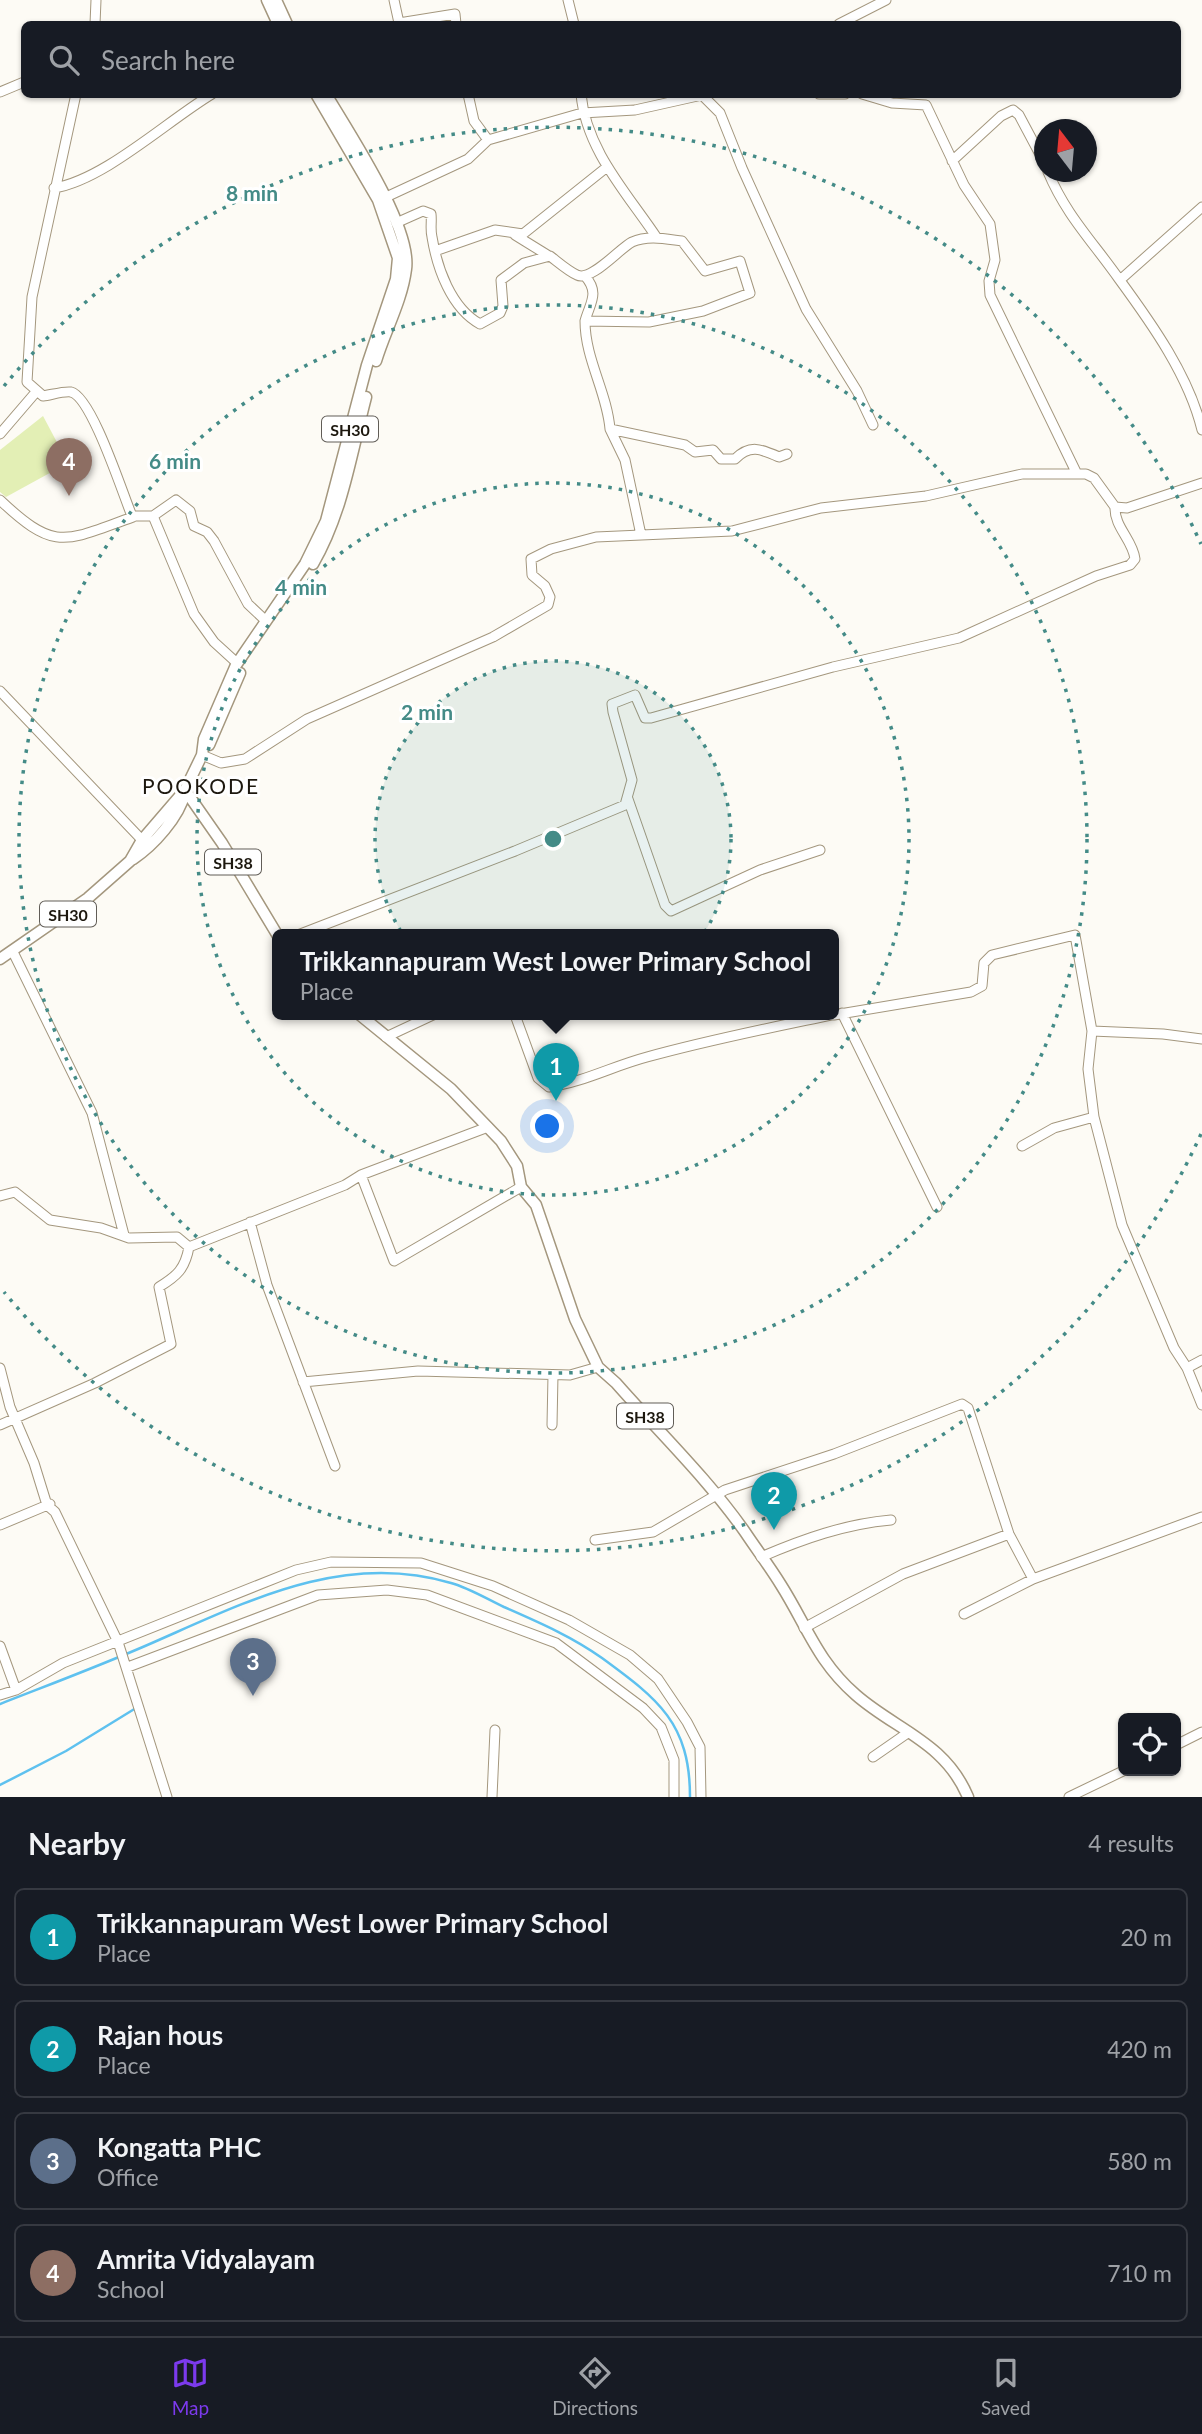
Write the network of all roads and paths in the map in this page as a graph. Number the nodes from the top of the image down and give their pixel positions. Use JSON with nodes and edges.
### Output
{"nodes":[{"id":1,"x":96,"y":0,"type":"edge"},
{"id":2,"x":267,"y":0,"type":"edge"},
{"id":3,"x":276,"y":0,"type":"edge"},
{"id":4,"x":394,"y":0,"type":"edge"},
{"id":5,"x":568,"y":0,"type":"edge"},
{"id":6,"x":887,"y":0,"type":"edge"},
{"id":7,"x":95,"y":21,"type":"edge"},
{"id":8,"x":277,"y":21,"type":"edge"},
{"id":9,"x":286,"y":21,"type":"edge"},
{"id":10,"x":399,"y":21,"type":"edge"},
{"id":11,"x":411,"y":21,"type":"edge"},
{"id":12,"x":456,"y":21,"type":"edge"},
{"id":13,"x":573,"y":21,"type":"edge"},
{"id":14,"x":845,"y":21,"type":"edge"},
{"id":15,"x":21,"y":83,"type":"edge"},
{"id":16,"x":0,"y":92,"type":"edge"},
{"id":17,"x":75,"y":98,"type":"edge"},
{"id":18,"x":206,"y":98,"type":"edge"},
{"id":19,"x":318,"y":98,"type":"edge"},
{"id":20,"x":328,"y":98,"type":"edge"},
{"id":21,"x":469,"y":98,"type":"edge"},
{"id":22,"x":581,"y":98,"type":"edge"},
{"id":23,"x":689,"y":98,"type":"edge"},
{"id":24,"x":706,"y":98,"type":"edge"},
{"id":25,"x":875,"y":98,"type":"edge"},
{"id":26,"x":582,"y":113,"type":"junction"},
{"id":27,"x":488,"y":140,"type":"junction"},
{"id":28,"x":1034,"y":142,"type":"edge"},
{"id":29,"x":952,"y":162,"type":"junction"},
{"id":30,"x":607,"y":166,"type":"junction"},
{"id":31,"x":1052,"y":182,"type":"edge"},
{"id":32,"x":54,"y":188,"type":"junction"},
{"id":33,"x":384,"y":198,"type":"junction"},
{"id":34,"x":1202,"y":207,"type":"edge"},
{"id":35,"x":396,"y":223,"type":"junction"},
{"id":36,"x":515,"y":235,"type":"junction"},
{"id":37,"x":662,"y":239,"type":"junction"},
{"id":38,"x":673,"y":249,"type":"dead end"},
{"id":39,"x":435,"y":251,"type":"junction"},
{"id":40,"x":550,"y":256,"type":"junction"},
{"id":41,"x":585,"y":276,"type":"junction"},
{"id":42,"x":1120,"y":280,"type":"junction"},
{"id":43,"x":585,"y":321,"type":"junction"},
{"id":44,"x":36,"y":392,"type":"junction"},
{"id":45,"x":873,"y":425,"type":"dead end"},
{"id":46,"x":610,"y":429,"type":"junction"},
{"id":47,"x":1202,"y":430,"type":"edge"},
{"id":48,"x":0,"y":434,"type":"edge"},
{"id":49,"x":787,"y":454,"type":"dead end"},
{"id":50,"x":1077,"y":474,"type":"junction"},
{"id":51,"x":1202,"y":483,"type":"edge"},
{"id":52,"x":0,"y":500,"type":"edge"},
{"id":53,"x":1115,"y":507,"type":"junction"},
{"id":54,"x":153,"y":516,"type":"junction"},
{"id":55,"x":133,"y":517,"type":"junction"},
{"id":56,"x":640,"y":535,"type":"junction"},
{"id":57,"x":265,"y":620,"type":"junction"},
{"id":58,"x":237,"y":663,"type":"junction"},
{"id":59,"x":0,"y":691,"type":"edge"},
{"id":60,"x":202,"y":755,"type":"junction"},
{"id":61,"x":185,"y":790,"type":"junction"},
{"id":62,"x":628,"y":799,"type":"junction"},
{"id":63,"x":142,"y":840,"type":"junction"},
{"id":64,"x":820,"y":850,"type":"dead end"},
{"id":65,"x":130,"y":861,"type":"junction"},
{"id":66,"x":274,"y":929,"type":"edge"},
{"id":67,"x":314,"y":929,"type":"edge"},
{"id":68,"x":13,"y":952,"type":"junction"},
{"id":69,"x":0,"y":959,"type":"edge"},
{"id":70,"x":839,"y":1014,"type":"edge"},
{"id":71,"x":366,"y":1020,"type":"edge"},
{"id":72,"x":422,"y":1020,"type":"edge"},
{"id":73,"x":517,"y":1020,"type":"edge"},
{"id":74,"x":806,"y":1020,"type":"edge"},
{"id":75,"x":839,"y":1020,"type":"edge"},
{"id":76,"x":1092,"y":1031,"type":"junction"},
{"id":77,"x":386,"y":1037,"type":"junction"},
{"id":78,"x":1202,"y":1039,"type":"edge"},
{"id":79,"x":1094,"y":1117,"type":"junction"},
{"id":80,"x":488,"y":1127,"type":"junction"},
{"id":81,"x":1022,"y":1146,"type":"dead end"},
{"id":82,"x":361,"y":1175,"type":"junction"},
{"id":83,"x":521,"y":1187,"type":"junction"},
{"id":84,"x":0,"y":1196,"type":"edge"},
{"id":85,"x":937,"y":1207,"type":"dead end"},
{"id":86,"x":250,"y":1222,"type":"junction"},
{"id":87,"x":124,"y":1235,"type":"junction"},
{"id":88,"x":189,"y":1247,"type":"junction"},
{"id":89,"x":1202,"y":1360,"type":"edge"},
{"id":90,"x":598,"y":1367,"type":"junction"},
{"id":91,"x":0,"y":1368,"type":"edge"},
{"id":92,"x":1187,"y":1368,"type":"junction"},
{"id":93,"x":553,"y":1375,"type":"junction"},
{"id":94,"x":303,"y":1382,"type":"junction"},
{"id":95,"x":1202,"y":1405,"type":"edge"},
{"id":96,"x":15,"y":1420,"type":"junction"},
{"id":97,"x":0,"y":1425,"type":"edge"},
{"id":98,"x":552,"y":1425,"type":"dead end"},
{"id":99,"x":335,"y":1466,"type":"dead end"},
{"id":100,"x":717,"y":1498,"type":"junction"},
{"id":101,"x":51,"y":1504,"type":"junction"},
{"id":102,"x":1202,"y":1517,"type":"edge"},
{"id":103,"x":891,"y":1520,"type":"dead end"},
{"id":104,"x":0,"y":1525,"type":"edge"},
{"id":105,"x":1009,"y":1534,"type":"junction"},
{"id":106,"x":595,"y":1540,"type":"dead end"},
{"id":107,"x":761,"y":1557,"type":"junction"},
{"id":108,"x":1033,"y":1579,"type":"junction"},
{"id":109,"x":964,"y":1614,"type":"dead end"},
{"id":110,"x":804,"y":1628,"type":"junction"},
{"id":111,"x":0,"y":1646,"type":"edge"},
{"id":112,"x":123,"y":1654,"type":"junction"},
{"id":113,"x":16,"y":1690,"type":"junction"},
{"id":114,"x":0,"y":1695,"type":"edge"},
{"id":115,"x":495,"y":1730,"type":"dead end"},
{"id":116,"x":909,"y":1731,"type":"junction"},
{"id":117,"x":1202,"y":1732,"type":"edge"},
{"id":118,"x":1181,"y":1742,"type":"edge"},
{"id":119,"x":873,"y":1757,"type":"dead end"},
{"id":120,"x":1118,"y":1773,"type":"edge"},
{"id":121,"x":167,"y":1797,"type":"edge"},
{"id":122,"x":492,"y":1797,"type":"edge"},
{"id":123,"x":674,"y":1797,"type":"edge"},
{"id":124,"x":701,"y":1797,"type":"edge"},
{"id":125,"x":968,"y":1797,"type":"edge"},
{"id":126,"x":1069,"y":1797,"type":"edge"}],
"edges":[{"from":1,"to":7,"type":"street"},
{"from":2,"to":8,"type":"main road"},
{"from":3,"to":9,"type":"main road"},
{"from":4,"to":10,"type":"street"},
{"from":5,"to":13,"type":"street"},
{"from":6,"to":14,"type":"street"},
{"from":11,"to":12,"type":"street"},
{"from":15,"to":16,"type":"street"},
{"from":17,"to":32,"type":"street"},
{"from":18,"to":32,"type":"street"},
{"from":19,"to":57,"type":"main road","number":"SH30"},
{"from":20,"to":33,"type":"main road"},
{"from":21,"to":27,"type":"street"},
{"from":22,"to":26,"type":"street"},
{"from":23,"to":26,"type":"street"},
{"from":24,"to":45,"type":"street"},
{"from":25,"to":29,"type":"street"},
{"from":26,"to":27,"type":"street"},
{"from":26,"to":30,"type":"street"},
{"from":27,"to":33,"type":"street"},
{"from":28,"to":29,"type":"street"},
{"from":29,"to":50,"type":"street"},
{"from":30,"to":36,"type":"street"},
{"from":30,"to":37,"type":"street"},
{"from":31,"to":42,"type":"street"},
{"from":32,"to":44,"type":"street"},
{"from":33,"to":35,"type":"main road"},
{"from":34,"to":42,"type":"street"},
{"from":35,"to":39,"type":"street"},
{"from":35,"to":60,"type":"main road"},
{"from":36,"to":39,"type":"street"},
{"from":36,"to":40,"type":"street"},
{"from":37,"to":38,"type":"street"},
{"from":37,"to":41,"type":"street"},
{"from":37,"to":43,"type":"street"},
{"from":39,"to":40,"type":"street"},
{"from":40,"to":41,"type":"street"},
{"from":41,"to":43,"type":"street"},
{"from":42,"to":47,"type":"street"},
{"from":43,"to":46,"type":"street"},
{"from":44,"to":48,"type":"street"},
{"from":44,"to":55,"type":"street"},
{"from":46,"to":49,"type":"street"},
{"from":46,"to":56,"type":"street"},
{"from":50,"to":53,"type":"street"},
{"from":50,"to":56,"type":"street"},
{"from":51,"to":53,"type":"street"},
{"from":52,"to":55,"type":"street"},
{"from":53,"to":62,"type":"street"},
{"from":54,"to":55,"type":"street"},
{"from":54,"to":57,"type":"street"},
{"from":54,"to":58,"type":"street"},
{"from":56,"to":60,"type":"street"},
{"from":57,"to":58,"type":"main road","number":"SH30"},
{"from":58,"to":60,"type":"main road","number":"SH30"},
{"from":59,"to":63,"type":"street"},
{"from":60,"to":61,"type":"main road","number":"SH30"},
{"from":61,"to":63,"type":"main road","number":"SH30"},
{"from":61,"to":65,"type":"main road"},
{"from":61,"to":66,"type":"main road","number":"SH38"},
{"from":62,"to":64,"type":"street"},
{"from":62,"to":67,"type":"street"},
{"from":63,"to":65,"type":"main road","number":"SH30"},
{"from":65,"to":68,"type":"main road","number":"SH30"},
{"from":68,"to":69,"type":"main road","number":"SH30"},
{"from":68,"to":87,"type":"street"},
{"from":70,"to":76,"type":"street"},
{"from":71,"to":77,"type":"main road","number":"SH38"},
{"from":72,"to":77,"type":"street"},
{"from":73,"to":74,"type":"street"},
{"from":75,"to":85,"type":"street"},
{"from":76,"to":78,"type":"street"},
{"from":76,"to":79,"type":"street"},
{"from":77,"to":80,"type":"main road","number":"SH38"},
{"from":79,"to":81,"type":"street"},
{"from":79,"to":92,"type":"street"},
{"from":80,"to":82,"type":"street"},
{"from":80,"to":83,"type":"main road","number":"SH38"},
{"from":82,"to":83,"type":"street"},
{"from":82,"to":86,"type":"street"},
{"from":83,"to":90,"type":"main road","number":"SH38"},
{"from":84,"to":87,"type":"street"},
{"from":86,"to":88,"type":"street"},
{"from":86,"to":94,"type":"street"},
{"from":87,"to":88,"type":"street"},
{"from":88,"to":96,"type":"street"},
{"from":89,"to":92,"type":"street"},
{"from":90,"to":93,"type":"street"},
{"from":90,"to":100,"type":"main road","number":"SH38"},
{"from":91,"to":96,"type":"street"},
{"from":92,"to":95,"type":"street"},
{"from":93,"to":94,"type":"street"},
{"from":93,"to":98,"type":"street"},
{"from":94,"to":99,"type":"street"},
{"from":96,"to":97,"type":"street"},
{"from":96,"to":101,"type":"street"},
{"from":100,"to":105,"type":"street"},
{"from":100,"to":106,"type":"street"},
{"from":100,"to":107,"type":"main road","number":"SH38"},
{"from":101,"to":104,"type":"street"},
{"from":101,"to":112,"type":"street"},
{"from":102,"to":108,"type":"street"},
{"from":103,"to":107,"type":"street"},
{"from":105,"to":108,"type":"street"},
{"from":105,"to":110,"type":"street"},
{"from":107,"to":110,"type":"main road","number":"SH38"},
{"from":108,"to":109,"type":"street"},
{"from":110,"to":116,"type":"main road","number":"SH38"},
{"from":111,"to":113,"type":"street"},
{"from":112,"to":113,"type":"street"},
{"from":112,"to":121,"type":"street"},
{"from":112,"to":123,"type":"street"},
{"from":112,"to":124,"type":"street"},
{"from":113,"to":114,"type":"street"},
{"from":115,"to":122,"type":"street"},
{"from":116,"to":119,"type":"street"},
{"from":116,"to":125,"type":"main road","number":"SH38"},
{"from":117,"to":118,"type":"street"},
{"from":120,"to":126,"type":"street"}]}
